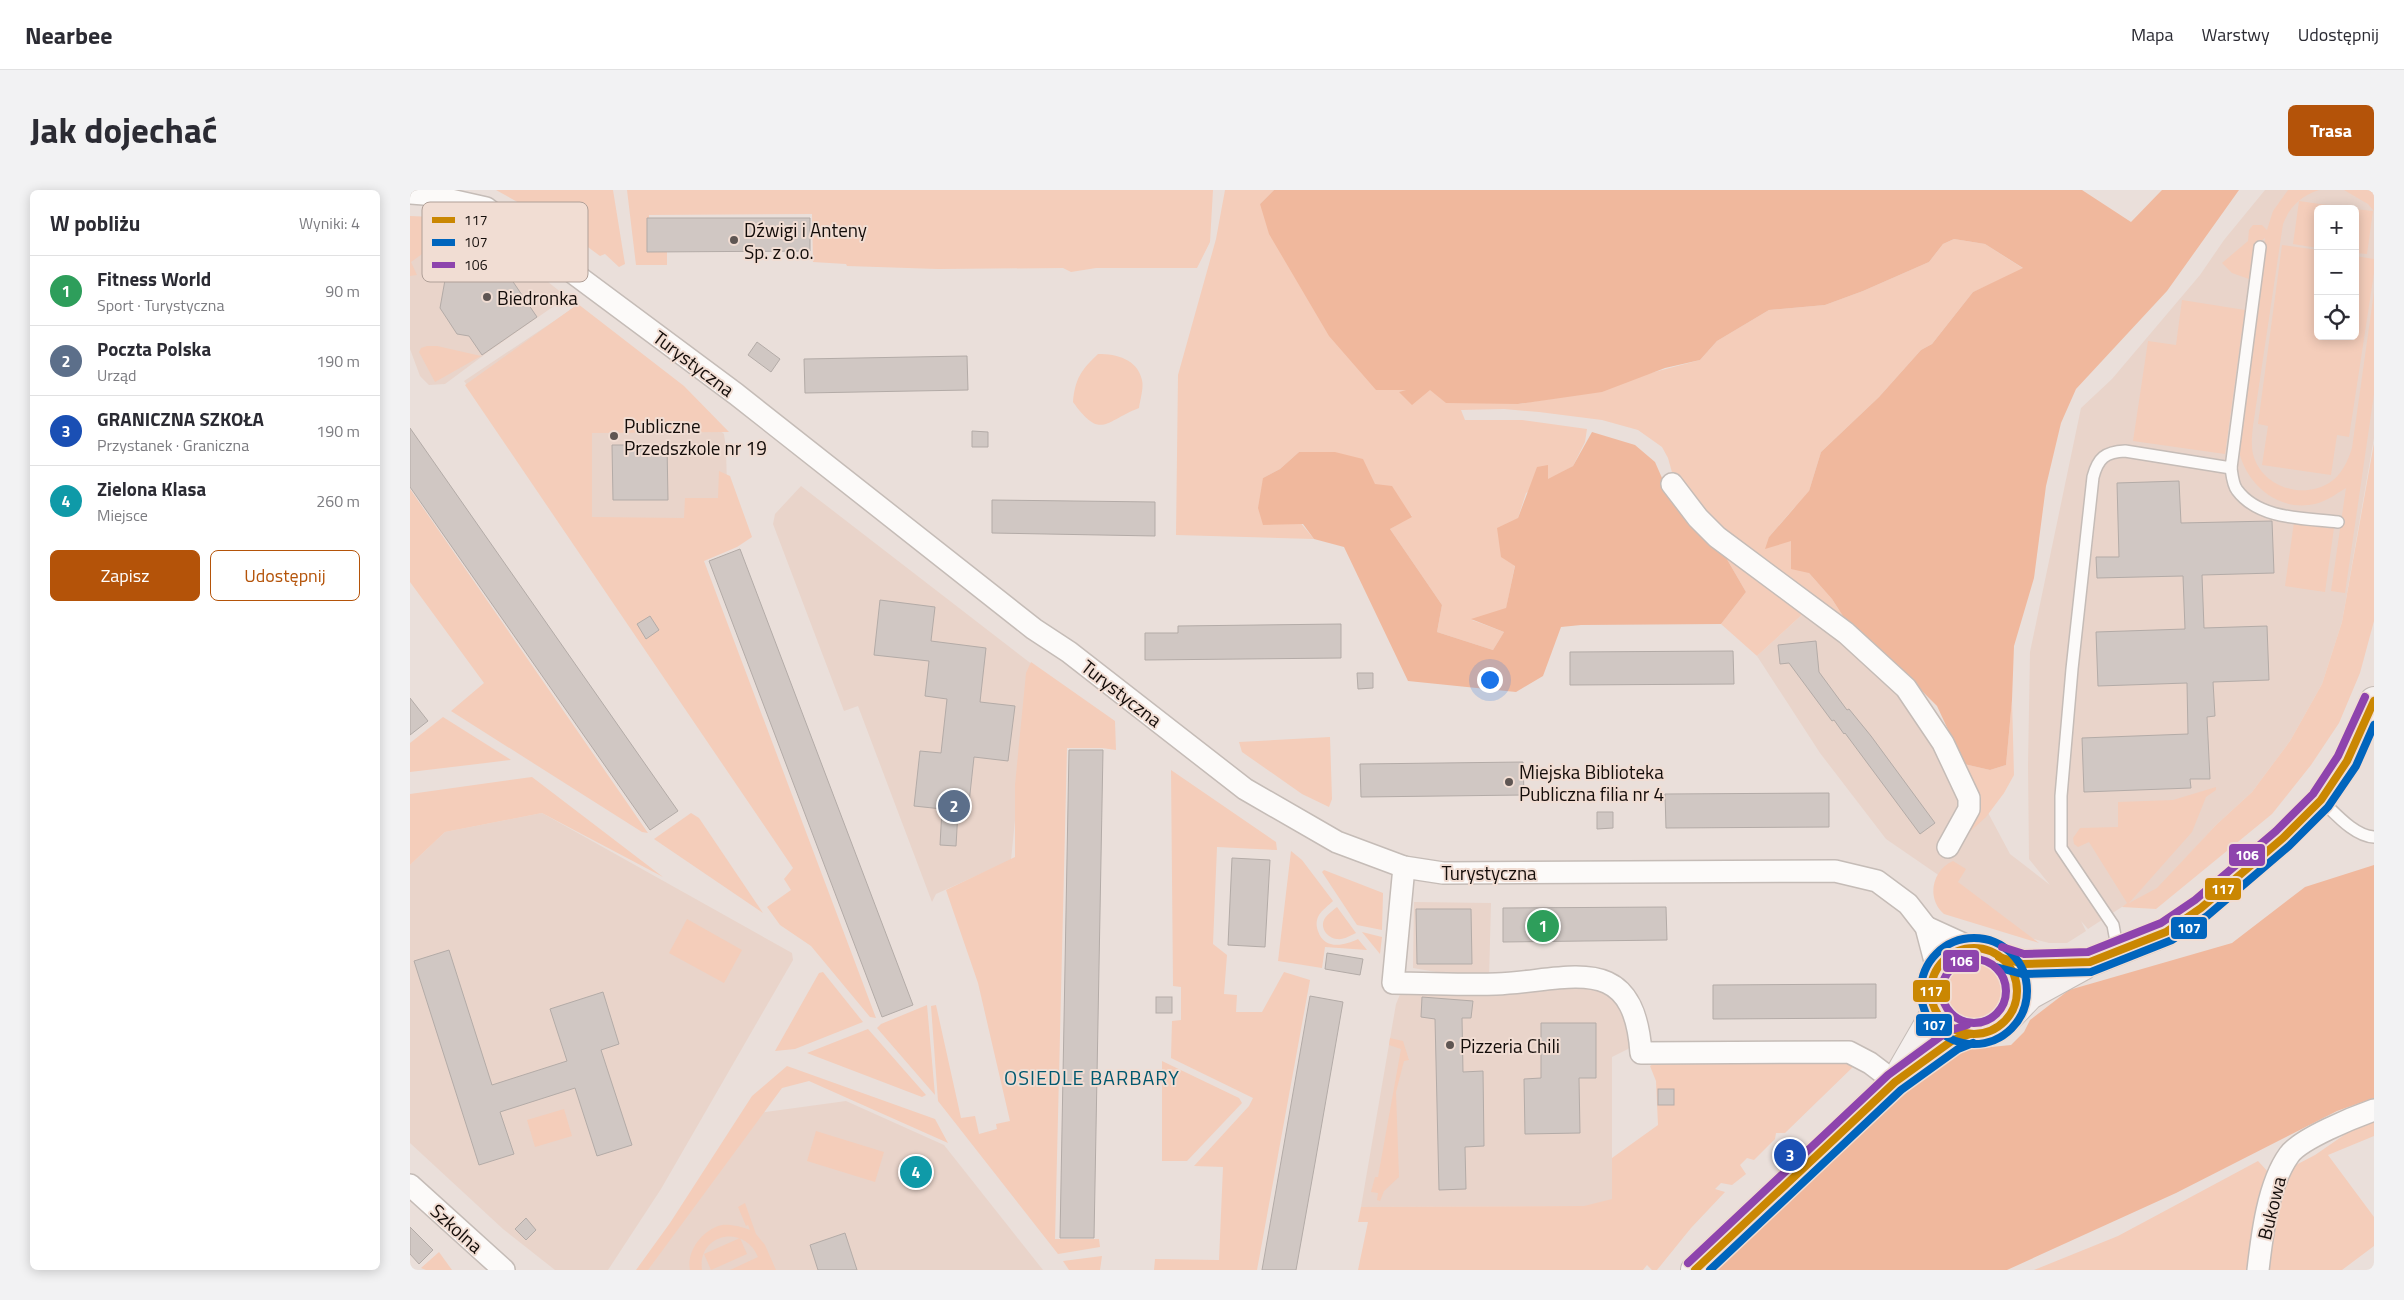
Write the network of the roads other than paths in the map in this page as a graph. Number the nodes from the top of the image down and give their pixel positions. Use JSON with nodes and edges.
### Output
{"nodes":[{"id":1,"x":410,"y":193,"type":"edge"},
{"id":2,"x":459,"y":202,"type":"edge"},
{"id":3,"x":2260,"y":247,"type":"dead end"},
{"id":4,"x":585,"y":282,"type":"edge"},
{"id":5,"x":2231,"y":468,"type":"junction"},
{"id":6,"x":1672,"y":484,"type":"dead end"},
{"id":7,"x":2338,"y":522,"type":"dead end"},
{"id":8,"x":2374,"y":701,"type":"edge"},
{"id":9,"x":2321,"y":800,"type":"junction"},
{"id":10,"x":2374,"y":837,"type":"edge"},
{"id":11,"x":1948,"y":847,"type":"dead end"},
{"id":12,"x":1404,"y":867,"type":"junction"},
{"id":13,"x":1926,"y":927,"type":"junction"},
{"id":14,"x":1972,"y":948,"type":"junction"},
{"id":15,"x":2118,"y":952,"type":"junction"},
{"id":16,"x":1999,"y":957,"type":"junction"},
{"id":17,"x":2090,"y":962,"type":"junction"},
{"id":18,"x":1937,"y":969,"type":"junction"},
{"id":19,"x":1936,"y":1012,"type":"junction"},
{"id":20,"x":2007,"y":1019,"type":"junction"},
{"id":21,"x":1970,"y":1034,"type":"junction"},
{"id":22,"x":1895,"y":1082,"type":"junction"},
{"id":23,"x":2374,"y":1110,"type":"edge"},
{"id":24,"x":410,"y":1185,"type":"edge"},
{"id":25,"x":504,"y":1270,"type":"edge"},
{"id":26,"x":1695,"y":1270,"type":"edge"},
{"id":27,"x":2258,"y":1270,"type":"edge"}],
"edges":[{"from":1,"to":2,"type":"street","name":"Turystyczna"},
{"from":3,"to":5,"type":"lane"},
{"from":4,"to":12,"type":"street","name":"Turystyczna"},
{"from":5,"to":7,"type":"lane"},
{"from":5,"to":15,"type":"lane"},
{"from":6,"to":11,"type":"street"},
{"from":8,"to":9,"type":"street"},
{"from":9,"to":10,"type":"lane"},
{"from":9,"to":15,"type":"street"},
{"from":12,"to":13,"type":"street","name":"Turystyczna"},
{"from":12,"to":22,"type":"street"},
{"from":13,"to":14,"type":"street","name":"Turystyczna"},
{"from":13,"to":18,"type":"street","name":"Turystyczna"},
{"from":14,"to":16,"type":"street"},
{"from":14,"to":18,"type":"street"},
{"from":15,"to":17,"type":"street"},
{"from":16,"to":17,"type":"street"},
{"from":16,"to":20,"type":"street"},
{"from":17,"to":20,"type":"street"},
{"from":18,"to":19,"type":"street"},
{"from":19,"to":21,"type":"street"},
{"from":19,"to":22,"type":"street"},
{"from":20,"to":21,"type":"street"},
{"from":21,"to":22,"type":"street"},
{"from":22,"to":26,"type":"street"},
{"from":23,"to":27,"type":"street","name":"Bukowa"},
{"from":24,"to":25,"type":"street","name":"Szkolna"}]}
